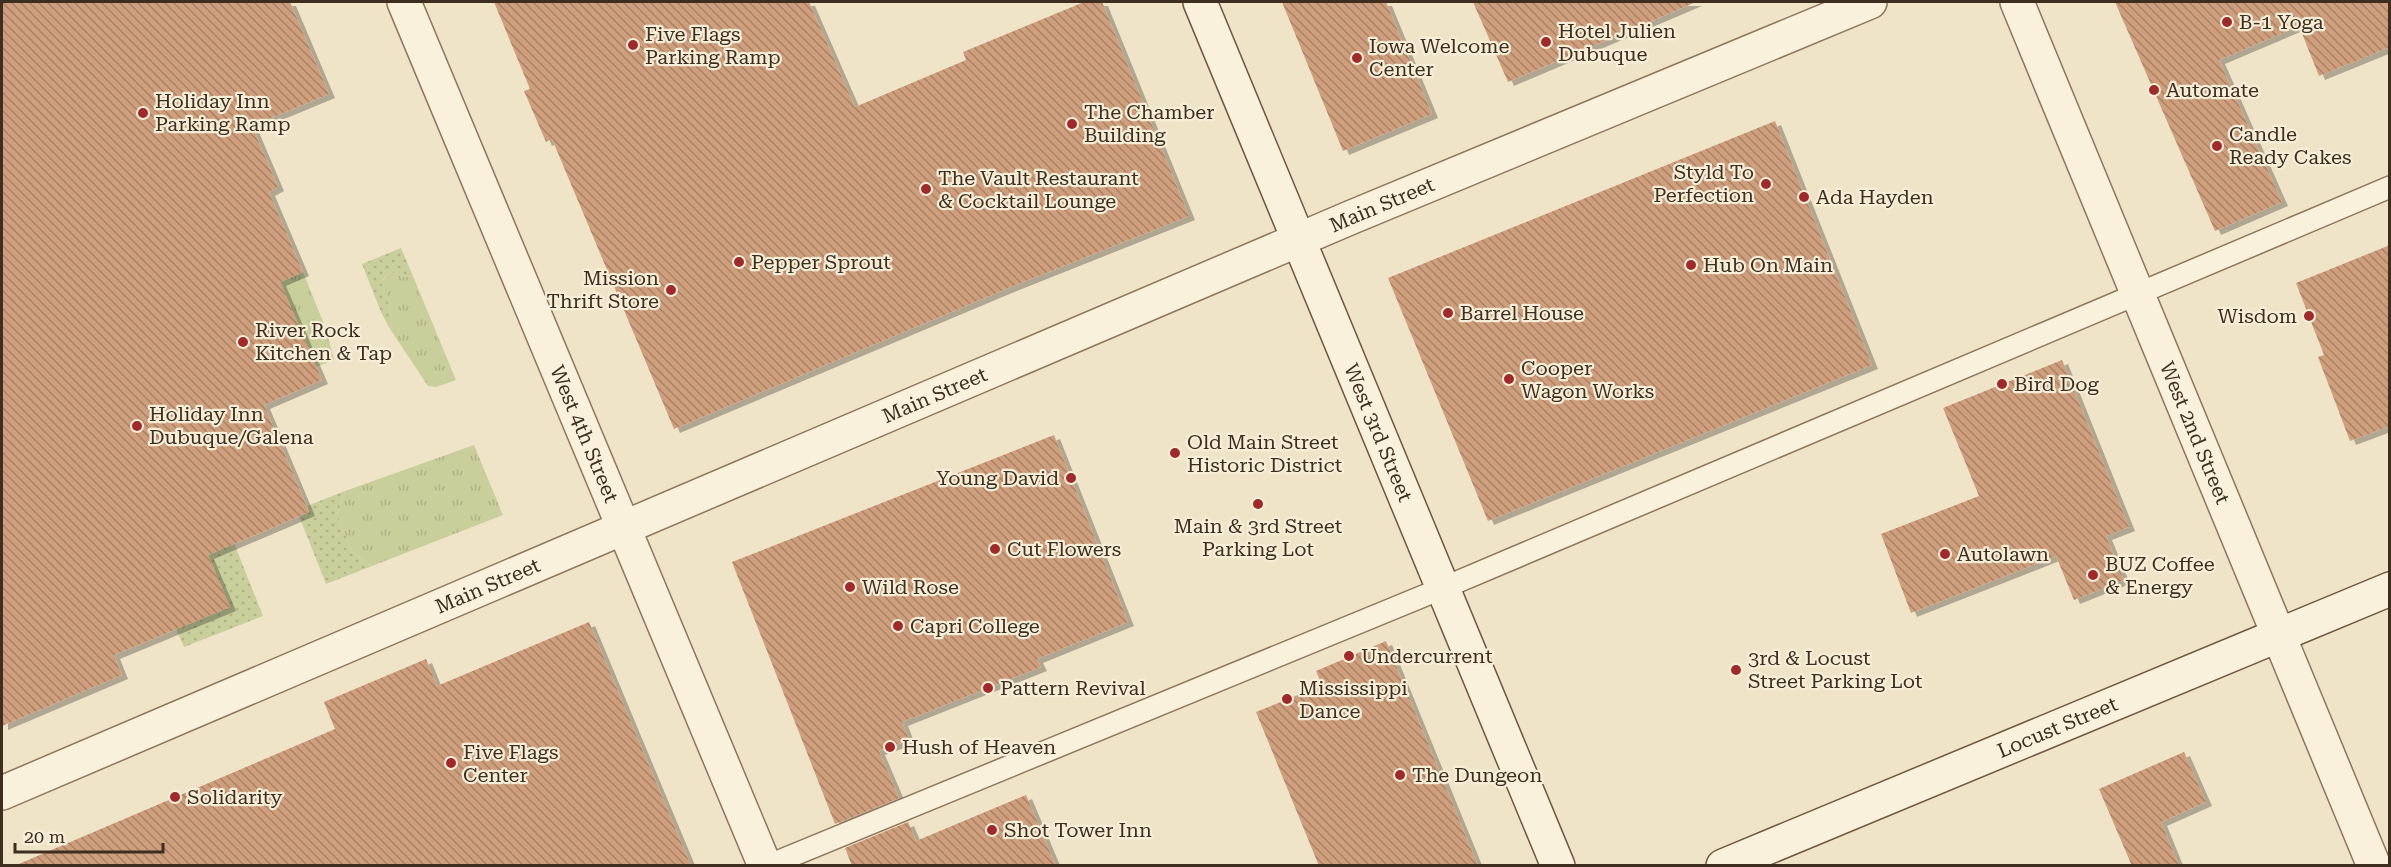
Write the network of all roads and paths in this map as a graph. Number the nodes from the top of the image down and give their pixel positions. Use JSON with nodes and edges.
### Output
{"nodes":[{"id":1,"x":404,"y":2,"type":"edge"},
{"id":2,"x":1200,"y":2,"type":"edge"},
{"id":3,"x":1870,"y":2,"type":"edge"},
{"id":4,"x":2017,"y":2,"type":"edge"},
{"id":5,"x":2390,"y":187,"type":"edge"},
{"id":6,"x":1299,"y":240,"type":"junction"},
{"id":7,"x":2138,"y":292,"type":"junction"},
{"id":8,"x":624,"y":528,"type":"junction"},
{"id":9,"x":1443,"y":588,"type":"junction"},
{"id":10,"x":2390,"y":589,"type":"edge"},
{"id":11,"x":2278,"y":635,"type":"junction"},
{"id":12,"x":2,"y":793,"type":"edge"},
{"id":13,"x":766,"y":866,"type":"edge"},
{"id":14,"x":1558,"y":866,"type":"edge"},
{"id":15,"x":1723,"y":866,"type":"edge"},
{"id":16,"x":2374,"y":866,"type":"edge"}],
"edges":[{"from":1,"to":8,"type":"street","name":"West 4th Street"},
{"from":2,"to":6,"type":"street","name":"West 3rd Street"},
{"from":3,"to":6,"type":"street","name":"Main Street"},
{"from":4,"to":7,"type":"street","name":"West 2nd Street"},
{"from":5,"to":7,"type":"lane"},
{"from":6,"to":8,"type":"street","name":"Main Street"},
{"from":6,"to":9,"type":"street","name":"West 3rd Street"},
{"from":7,"to":9,"type":"lane"},
{"from":7,"to":11,"type":"street","name":"West 2nd Street"},
{"from":8,"to":12,"type":"street","name":"Main Street"},
{"from":8,"to":13,"type":"street","name":"West 4th Street"},
{"from":9,"to":13,"type":"lane"},
{"from":9,"to":14,"type":"street","name":"West 3rd Street"},
{"from":10,"to":11,"type":"street","name":"Locust Street"},
{"from":11,"to":15,"type":"street","name":"Locust Street"},
{"from":11,"to":16,"type":"street","name":"West 2nd Street"}]}
